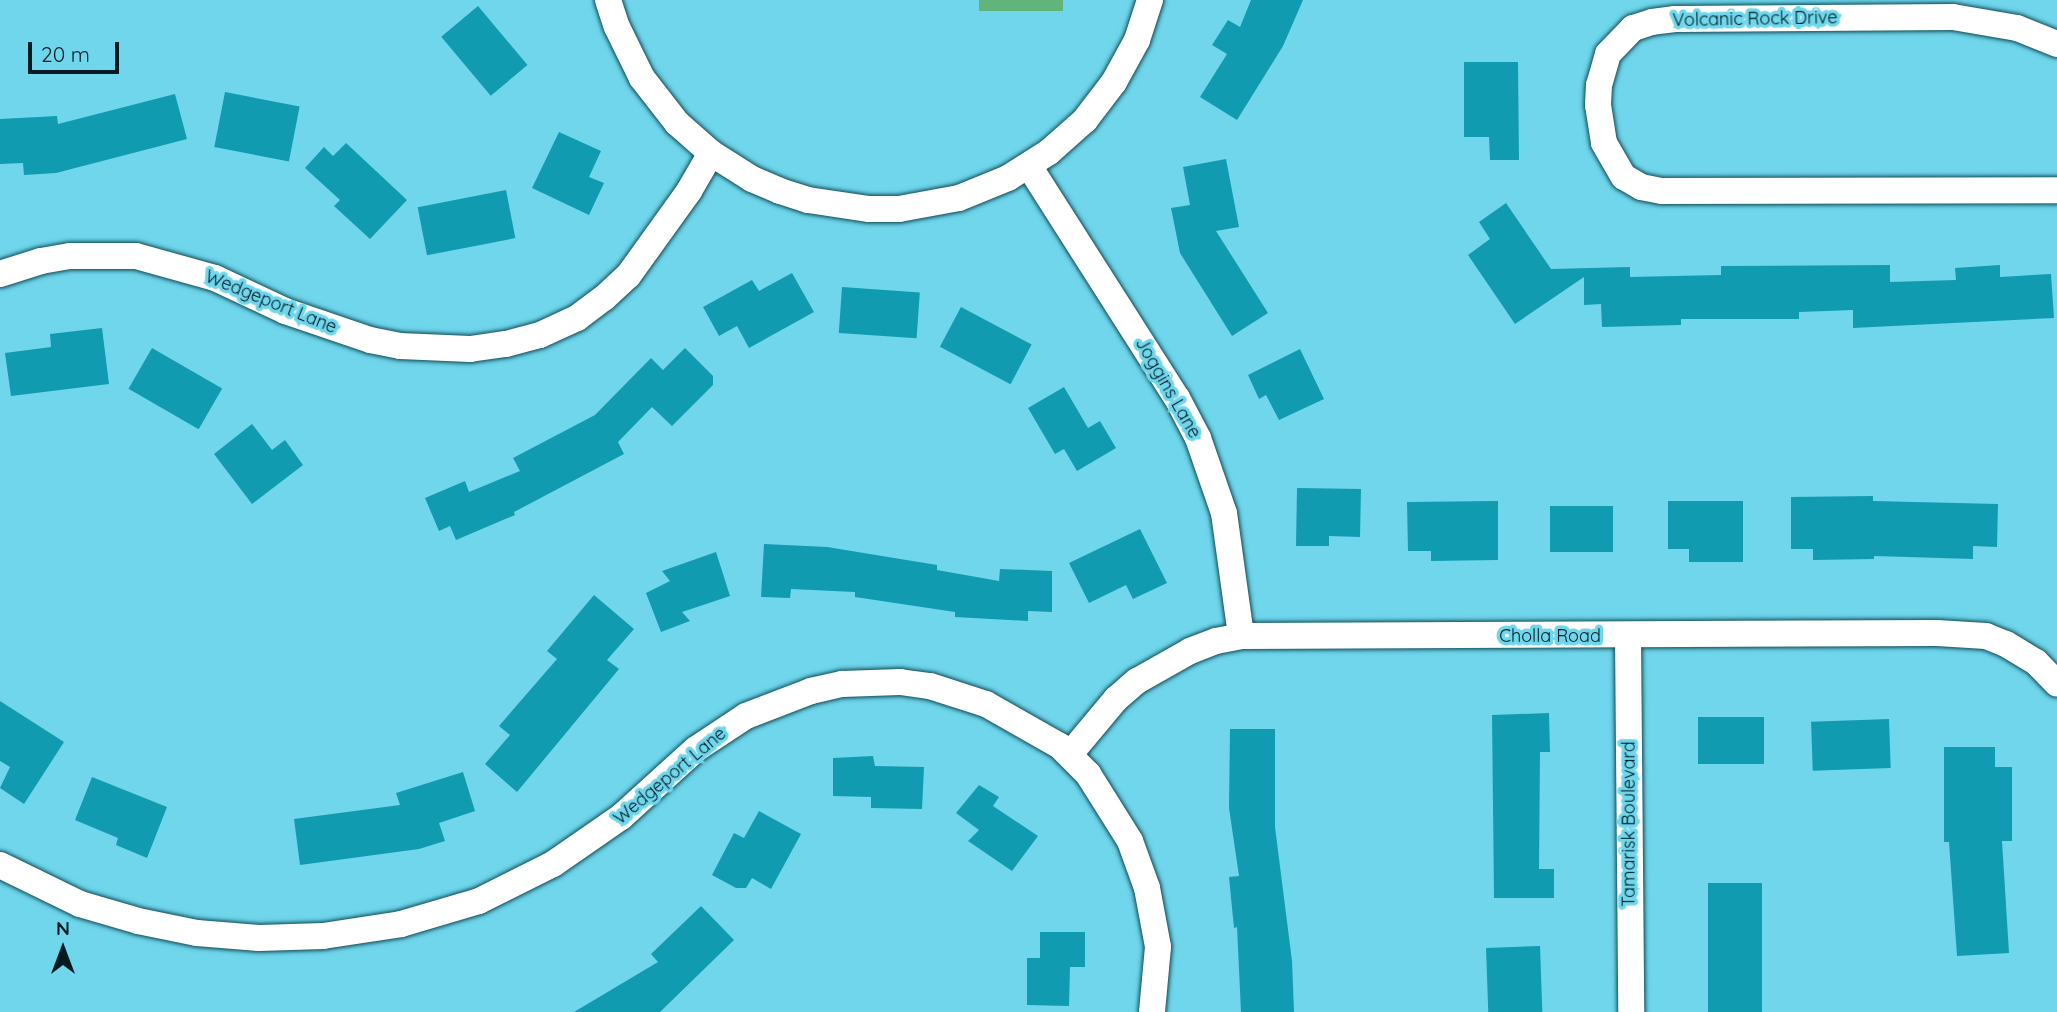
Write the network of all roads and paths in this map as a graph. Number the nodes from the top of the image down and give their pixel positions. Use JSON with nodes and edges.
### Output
{"nodes":[{"id":1,"x":608,"y":0,"type":"edge"},
{"id":2,"x":1150,"y":0,"type":"edge"},
{"id":3,"x":2057,"y":44,"type":"edge"},
{"id":4,"x":711,"y":153,"type":"junction"},
{"id":5,"x":1029,"y":166,"type":"junction"},
{"id":6,"x":2057,"y":190,"type":"edge"},
{"id":7,"x":0,"y":274,"type":"edge"},
{"id":8,"x":1241,"y":636,"type":"junction"},
{"id":9,"x":1628,"y":636,"type":"junction"},
{"id":10,"x":2057,"y":684,"type":"edge"},
{"id":11,"x":1070,"y":754,"type":"junction"},
{"id":12,"x":0,"y":865,"type":"edge"},
{"id":13,"x":1152,"y":1012,"type":"edge"},
{"id":14,"x":1631,"y":1012,"type":"edge"}],
"edges":[{"from":1,"to":4,"type":"street"},
{"from":2,"to":5,"type":"street"},
{"from":3,"to":6,"type":"street","name":"Volcanic Rock Drive"},
{"from":4,"to":5,"type":"street"},
{"from":4,"to":7,"type":"street","name":"Wedgeport Lane"},
{"from":5,"to":8,"type":"street","name":"Joggins Lane"},
{"from":8,"to":9,"type":"street","name":"Cholla Road"},
{"from":8,"to":11,"type":"street","name":"Cholla Road"},
{"from":9,"to":10,"type":"street","name":"Cholla Road"},
{"from":9,"to":14,"type":"street","name":"Tamarisk Boulevard"},
{"from":11,"to":12,"type":"street","name":"Wedgeport Lane"},
{"from":11,"to":13,"type":"street","name":"Wedgeport Lane"}]}
